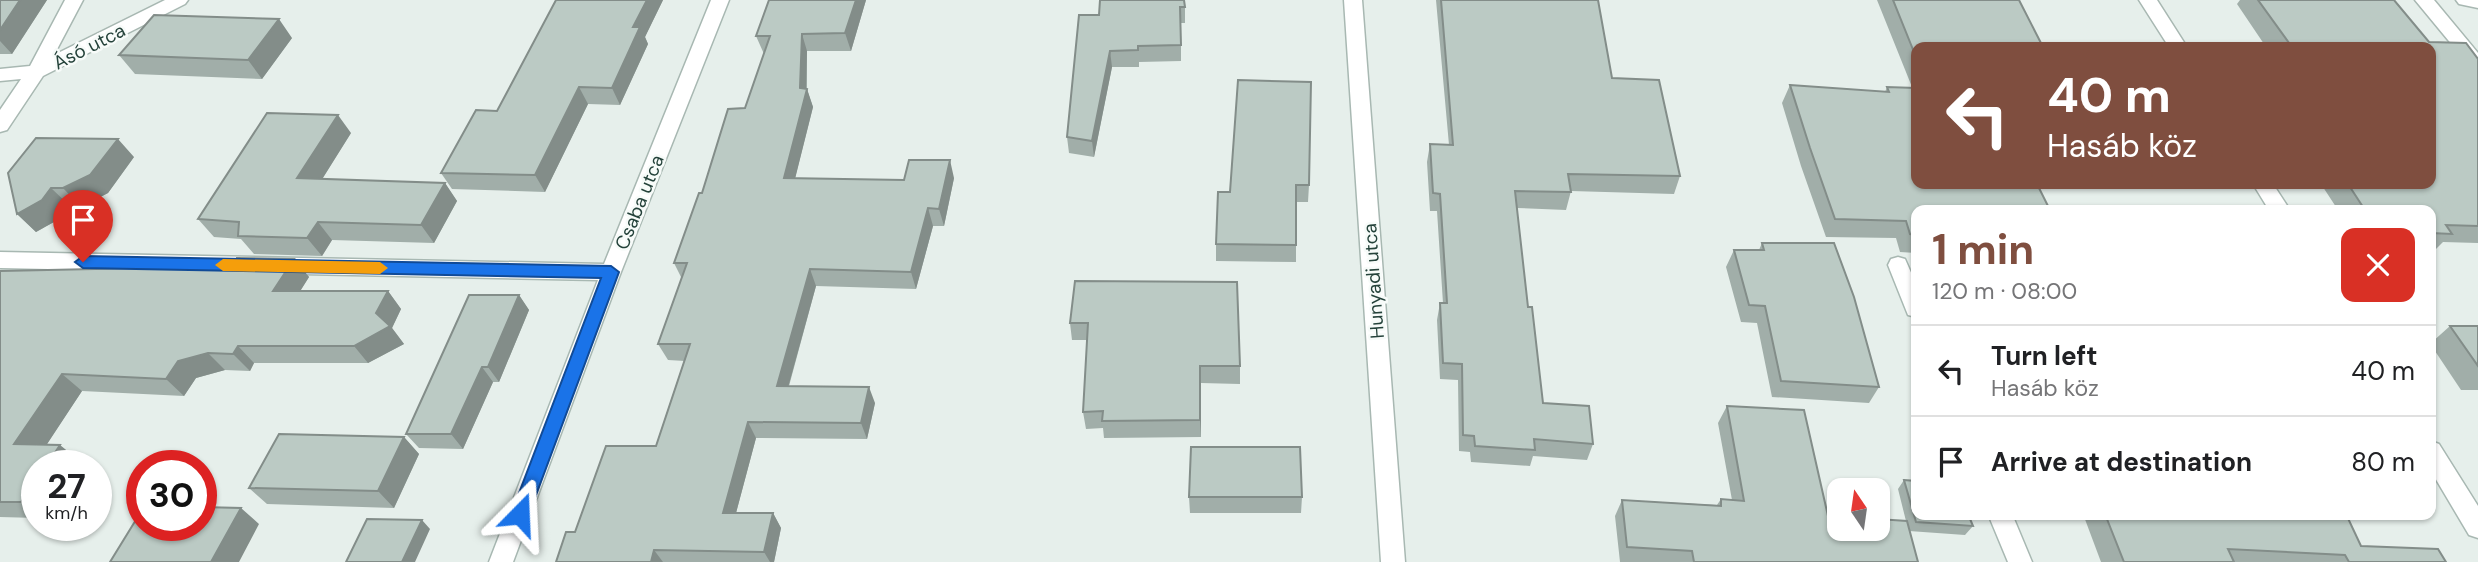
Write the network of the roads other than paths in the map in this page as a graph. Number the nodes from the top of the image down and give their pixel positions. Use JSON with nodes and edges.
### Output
{"nodes":[{"id":1,"x":74,"y":0,"type":"edge"},
{"id":2,"x":179,"y":0,"type":"edge"},
{"id":3,"x":720,"y":0,"type":"edge"},
{"id":4,"x":1353,"y":0,"type":"edge"},
{"id":5,"x":2148,"y":0,"type":"edge"},
{"id":6,"x":2424,"y":0,"type":"edge"},
{"id":7,"x":2465,"y":0,"type":"edge"},
{"id":8,"x":2478,"y":2,"type":"edge"},
{"id":9,"x":2175,"y":42,"type":"edge"},
{"id":10,"x":2478,"y":65,"type":"edge"},
{"id":11,"x":36,"y":72,"type":"junction"},
{"id":12,"x":0,"y":75,"type":"edge"},
{"id":13,"x":0,"y":125,"type":"edge"},
{"id":14,"x":2266,"y":189,"type":"edge"},
{"id":15,"x":2277,"y":205,"type":"edge"},
{"id":16,"x":0,"y":260,"type":"edge"},
{"id":17,"x":1898,"y":265,"type":"dead end"},
{"id":18,"x":611,"y":272,"type":"junction"},
{"id":19,"x":1911,"y":297,"type":"edge"},
{"id":20,"x":2436,"y":459,"type":"edge"},
{"id":21,"x":2002,"y":520,"type":"edge"},
{"id":22,"x":2478,"y":527,"type":"edge"},
{"id":23,"x":502,"y":562,"type":"edge"},
{"id":24,"x":1393,"y":562,"type":"edge"},
{"id":25,"x":2020,"y":562,"type":"edge"}],
"edges":[{"from":1,"to":11,"type":"street"},
{"from":2,"to":11,"type":"street","name":"Ásó utca"},
{"from":3,"to":18,"type":"street","name":"Csaba utca"},
{"from":4,"to":24,"type":"street","name":"Hunyadi utca"},
{"from":5,"to":9,"type":"street"},
{"from":6,"to":10,"type":"street"},
{"from":7,"to":8,"type":"street"},
{"from":11,"to":12,"type":"street"},
{"from":11,"to":13,"type":"street"},
{"from":14,"to":15,"type":"street"},
{"from":16,"to":18,"type":"street"},
{"from":17,"to":19,"type":"street"},
{"from":18,"to":23,"type":"street","name":"Csaba utca"},
{"from":20,"to":22,"type":"street"},
{"from":21,"to":25,"type":"street"}]}
